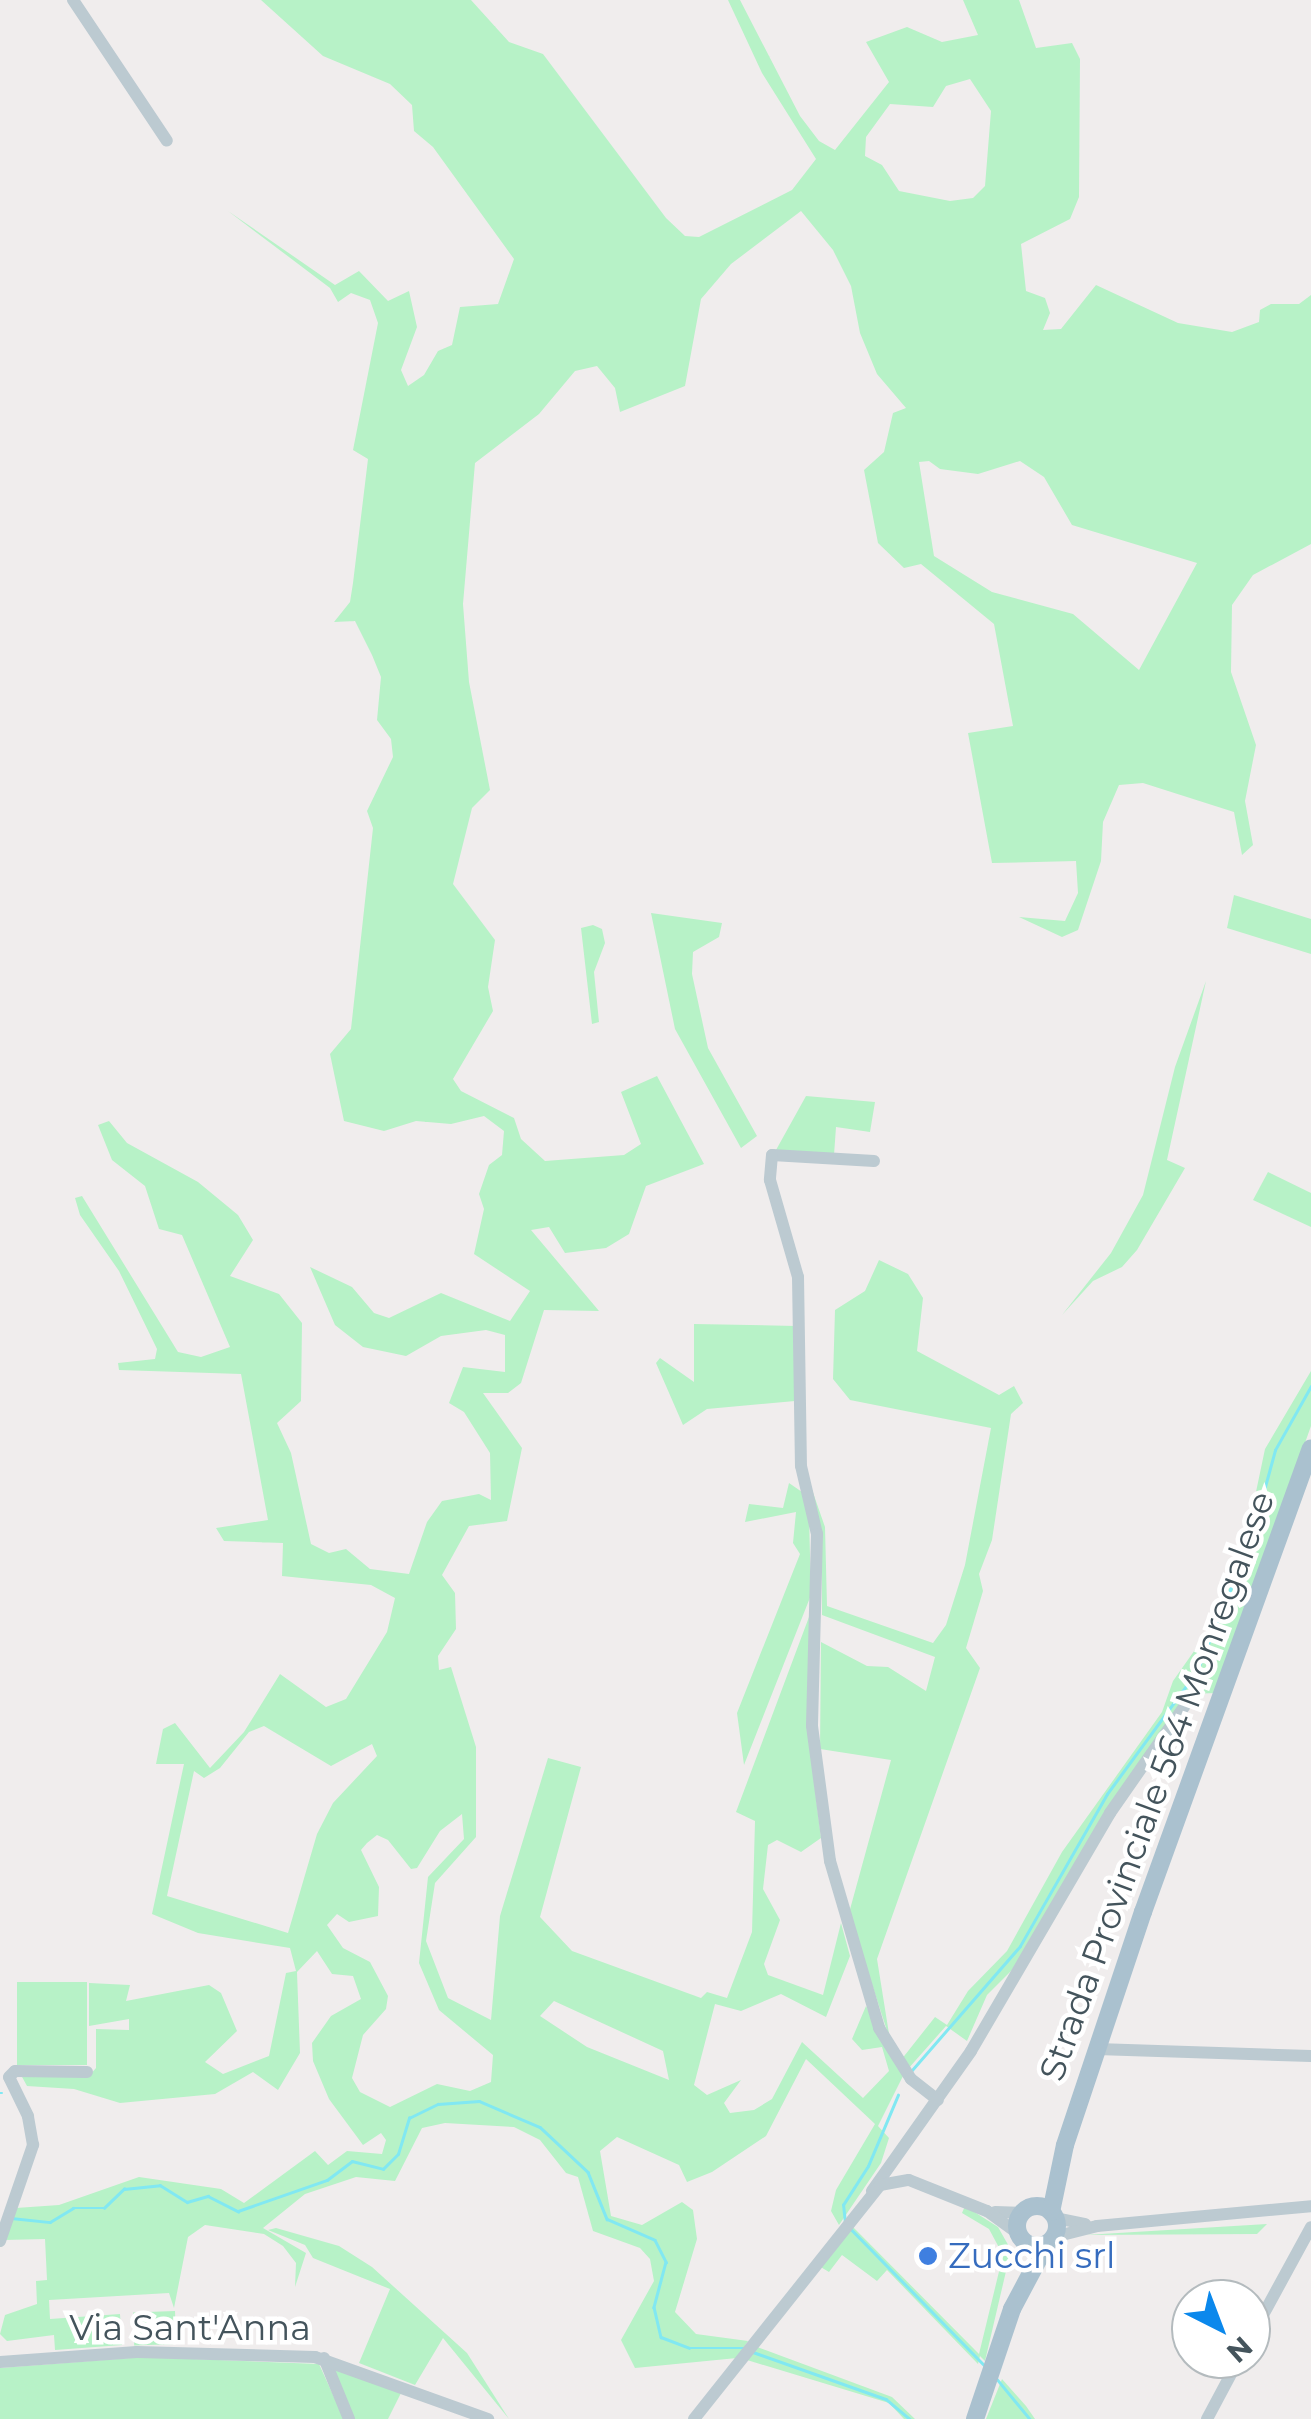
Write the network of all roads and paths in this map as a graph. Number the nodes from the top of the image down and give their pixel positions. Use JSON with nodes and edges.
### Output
{"nodes":[{"id":1,"x":73,"y":0,"type":"edge"},
{"id":2,"x":166,"y":141,"type":"dead end"},
{"id":3,"x":874,"y":1161,"type":"dead end"},
{"id":4,"x":1311,"y":1449,"type":"edge"},
{"id":5,"x":1191,"y":1697,"type":"dead end"},
{"id":6,"x":1097,"y":2049,"type":"junction"},
{"id":7,"x":1311,"y":2056,"type":"edge"},
{"id":8,"x":87,"y":2072,"type":"dead end"},
{"id":9,"x":938,"y":2100,"type":"junction"},
{"id":10,"x":1065,"y":2145,"type":"junction"},
{"id":11,"x":872,"y":2191,"type":"junction"},
{"id":12,"x":1311,"y":2206,"type":"edge"},
{"id":13,"x":1027,"y":2210,"type":"junction"},
{"id":14,"x":986,"y":2211,"type":"junction"},
{"id":15,"x":1311,"y":2227,"type":"edge"},
{"id":16,"x":1052,"y":2228,"type":"junction"},
{"id":17,"x":2,"y":2235,"type":"edge"},
{"id":18,"x":1020,"y":2237,"type":"junction"},
{"id":19,"x":1271,"y":2301,"type":"edge"},
{"id":20,"x":1012,"y":2309,"type":"junction"},
{"id":21,"x":324,"y":2358,"type":"junction"},
{"id":22,"x":0,"y":2362,"type":"edge"},
{"id":23,"x":1228,"y":2379,"type":"edge"},
{"id":24,"x":349,"y":2419,"type":"edge"},
{"id":25,"x":488,"y":2419,"type":"edge"},
{"id":26,"x":694,"y":2419,"type":"edge"},
{"id":27,"x":975,"y":2419,"type":"edge"},
{"id":28,"x":1206,"y":2419,"type":"edge"}],
"edges":[{"from":1,"to":2,"type":"street"},
{"from":3,"to":9,"type":"street"},
{"from":4,"to":6,"type":"main road","name":"Strada Provinciale 564 Monregalese"},
{"from":5,"to":9,"type":"street"},
{"from":6,"to":7,"type":"street"},
{"from":6,"to":10,"type":"main road","name":"Strada Provinciale 564 Monregalese"},
{"from":8,"to":17,"type":"street"},
{"from":9,"to":11,"type":"street"},
{"from":10,"to":13,"type":"main road","name":"Strada Provinciale 564 Monregalese"},
{"from":10,"to":16,"type":"main road","name":"Strada Provinciale 564 Monregalese"},
{"from":11,"to":14,"type":"street"},
{"from":11,"to":26,"type":"street"},
{"from":12,"to":16,"type":"street"},
{"from":13,"to":14,"type":"street"},
{"from":13,"to":16,"type":"main road"},
{"from":13,"to":18,"type":"main road","name":"Strada Provinciale 564 Monregalese"},
{"from":14,"to":18,"type":"street"},
{"from":15,"to":19,"type":"street"},
{"from":16,"to":18,"type":"main road"},
{"from":16,"to":20,"type":"main road","name":"Strada Provinciale 564 Monregalese"},
{"from":18,"to":20,"type":"main road","name":"Strada Provinciale 564 Monregalese"},
{"from":20,"to":27,"type":"main road","name":"Strada Provinciale 564 Monregalese"},
{"from":21,"to":22,"type":"street","name":"Via Sant'Anna"},
{"from":21,"to":24,"type":"street"},
{"from":21,"to":25,"type":"street","name":"Via Sant'Anna"},
{"from":23,"to":28,"type":"street"}]}
